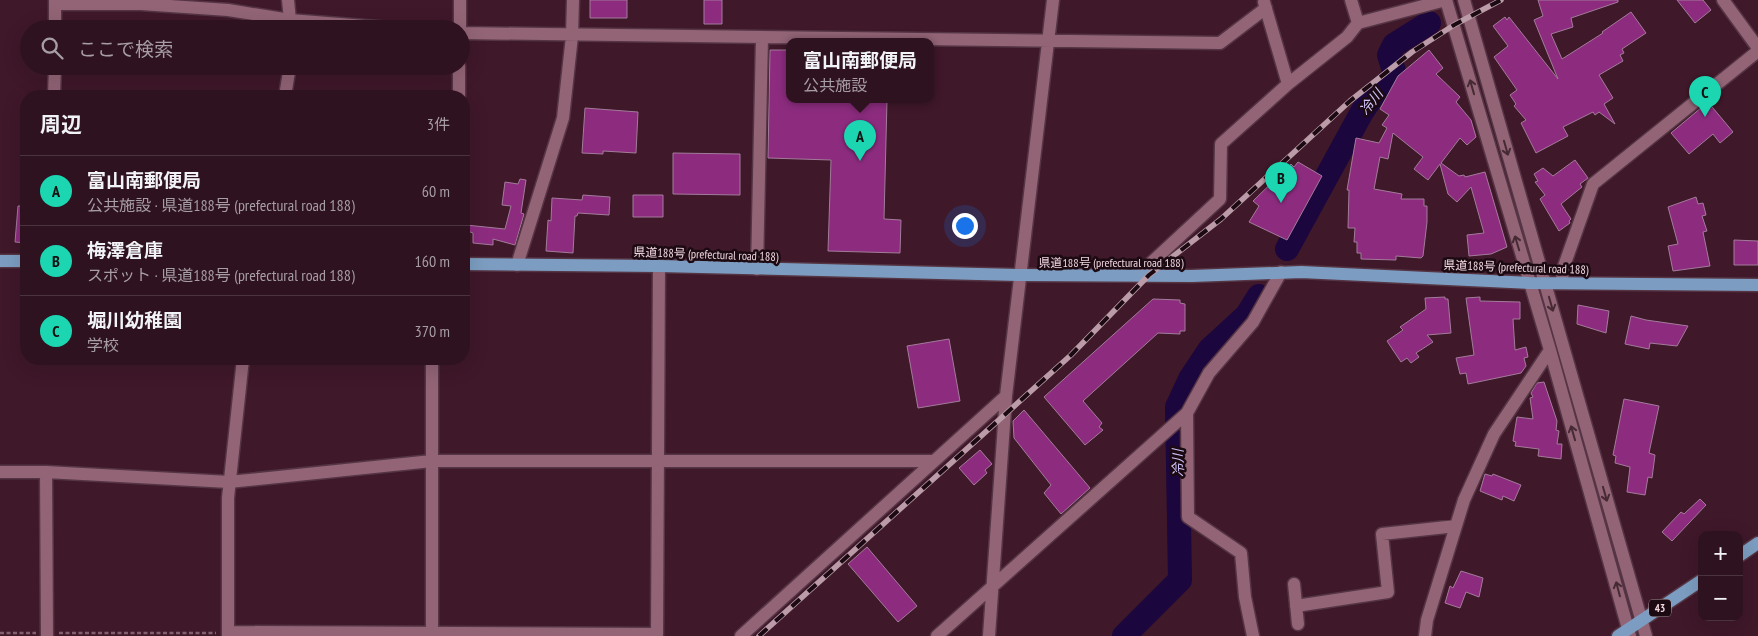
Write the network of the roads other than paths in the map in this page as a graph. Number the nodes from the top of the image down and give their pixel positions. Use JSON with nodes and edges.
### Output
{"nodes":[{"id":1,"x":288,"y":0,"type":"edge"},
{"id":2,"x":460,"y":0,"type":"edge"},
{"id":3,"x":573,"y":0,"type":"edge"},
{"id":4,"x":1054,"y":0,"type":"edge"},
{"id":5,"x":1351,"y":0,"type":"edge"},
{"id":6,"x":1446,"y":0,"type":"edge"},
{"id":7,"x":1464,"y":0,"type":"edge"},
{"id":8,"x":1723,"y":0,"type":"edge"},
{"id":9,"x":55,"y":2,"type":"edge"},
{"id":10,"x":1265,"y":4,"type":"edge"},
{"id":11,"x":55,"y":20,"type":"edge"},
{"id":12,"x":280,"y":20,"type":"edge"},
{"id":13,"x":294,"y":20,"type":"edge"},
{"id":14,"x":460,"y":20,"type":"edge"},
{"id":15,"x":1358,"y":23,"type":"junction"},
{"id":16,"x":470,"y":33,"type":"edge"},
{"id":17,"x":572,"y":36,"type":"junction"},
{"id":18,"x":762,"y":38,"type":"junction"},
{"id":19,"x":786,"y":38,"type":"edge"},
{"id":20,"x":934,"y":40,"type":"edge"},
{"id":21,"x":1049,"y":42,"type":"junction"},
{"id":22,"x":1758,"y":50,"type":"edge"},
{"id":23,"x":55,"y":75,"type":"edge"},
{"id":24,"x":288,"y":75,"type":"edge"},
{"id":25,"x":459,"y":75,"type":"edge"},
{"id":26,"x":1288,"y":84,"type":"junction"},
{"id":27,"x":54,"y":90,"type":"edge"},
{"id":28,"x":286,"y":90,"type":"edge"},
{"id":29,"x":459,"y":90,"type":"edge"},
{"id":30,"x":0,"y":261,"type":"edge"},
{"id":31,"x":20,"y":261,"type":"edge"},
{"id":32,"x":470,"y":264,"type":"edge"},
{"id":33,"x":518,"y":265,"type":"junction"},
{"id":34,"x":659,"y":266,"type":"junction"},
{"id":35,"x":757,"y":269,"type":"junction"},
{"id":36,"x":1281,"y":272,"type":"junction"},
{"id":37,"x":1020,"y":275,"type":"junction"},
{"id":38,"x":1138,"y":275,"type":"junction"},
{"id":39,"x":1529,"y":283,"type":"junction"},
{"id":40,"x":1545,"y":283,"type":"junction"},
{"id":41,"x":1562,"y":283,"type":"junction"},
{"id":42,"x":1758,"y":285,"type":"edge"},
{"id":43,"x":1550,"y":350,"type":"junction"},
{"id":44,"x":242,"y":365,"type":"edge"},
{"id":45,"x":432,"y":365,"type":"edge"},
{"id":46,"x":1006,"y":396,"type":"junction"},
{"id":47,"x":1187,"y":413,"type":"junction"},
{"id":48,"x":432,"y":461,"type":"junction"},
{"id":49,"x":932,"y":461,"type":"junction"},
{"id":50,"x":656,"y":462,"type":"junction"},
{"id":51,"x":0,"y":472,"type":"edge"},
{"id":52,"x":46,"y":472,"type":"junction"},
{"id":53,"x":228,"y":482,"type":"junction"},
{"id":54,"x":1456,"y":526,"type":"junction"},
{"id":55,"x":1758,"y":543,"type":"edge"},
{"id":56,"x":1743,"y":553,"type":"edge"},
{"id":57,"x":1698,"y":583,"type":"edge"},
{"id":58,"x":1294,"y":584,"type":"dead end"},
{"id":59,"x":992,"y":586,"type":"junction"},
{"id":60,"x":1296,"y":606,"type":"junction"},
{"id":61,"x":1641,"y":620,"type":"junction"},
{"id":62,"x":1298,"y":624,"type":"dead end"},
{"id":63,"x":228,"y":634,"type":"edge"},
{"id":64,"x":1626,"y":634,"type":"edge"},
{"id":65,"x":47,"y":635,"type":"edge"},
{"id":66,"x":432,"y":635,"type":"edge"},
{"id":67,"x":741,"y":636,"type":"edge"},
{"id":68,"x":937,"y":636,"type":"edge"},
{"id":69,"x":989,"y":636,"type":"edge"},
{"id":70,"x":1252,"y":636,"type":"edge"},
{"id":71,"x":1425,"y":636,"type":"edge"},
{"id":72,"x":1646,"y":636,"type":"edge"}],
"edges":[{"from":1,"to":13,"type":"street"},
{"from":2,"to":14,"type":"street"},
{"from":3,"to":17,"type":"street"},
{"from":4,"to":21,"type":"street"},
{"from":5,"to":15,"type":"street"},
{"from":6,"to":15,"type":"street"},
{"from":39,"to":6,"type":"street","one_way":true},
{"from":7,"to":40,"type":"street","one_way":true},
{"from":8,"to":22,"type":"street"},
{"from":9,"to":11,"type":"street"},
{"from":9,"to":12,"type":"street"},
{"from":10,"to":21,"type":"street"},
{"from":10,"to":26,"type":"street"},
{"from":15,"to":26,"type":"street"},
{"from":16,"to":17,"type":"street"},
{"from":17,"to":18,"type":"street"},
{"from":17,"to":33,"type":"street"},
{"from":18,"to":19,"type":"street"},
{"from":18,"to":35,"type":"street"},
{"from":20,"to":21,"type":"street"},
{"from":21,"to":37,"type":"street"},
{"from":22,"to":41,"type":"street"},
{"from":23,"to":27,"type":"street"},
{"from":24,"to":28,"type":"street"},
{"from":25,"to":29,"type":"street"},
{"from":26,"to":38,"type":"street"},
{"from":30,"to":31,"type":"main road"},
{"from":32,"to":33,"type":"main road","name":"県道188号 (prefectural road 188)"},
{"from":33,"to":34,"type":"main road","name":"県道188号 (prefectural road 188)"},
{"from":34,"to":35,"type":"main road","name":"県道188号 (prefectural road 188)"},
{"from":34,"to":50,"type":"street"},
{"from":35,"to":37,"type":"main road","name":"県道188号 (prefectural road 188)"},
{"from":36,"to":38,"type":"main road","name":"県道188号 (prefectural road 188)"},
{"from":36,"to":39,"type":"main road","name":"県道188号 (prefectural road 188)"},
{"from":36,"to":47,"type":"street"},
{"from":37,"to":38,"type":"main road","name":"県道188号 (prefectural road 188)"},
{"from":37,"to":46,"type":"street"},
{"from":39,"to":40,"type":"main road","name":"県道188号 (prefectural road 188)"},
{"from":39,"to":43,"type":"street"},
{"from":40,"to":41,"type":"main road","name":"県道188号 (prefectural road 188)"},
{"from":40,"to":61,"type":"street","one_way":true},
{"from":41,"to":42,"type":"main road","name":"県道188号 (prefectural road 188)"},
{"from":43,"to":54,"type":"street"},
{"from":64,"to":43,"type":"street","one_way":true},
{"from":44,"to":53,"type":"street"},
{"from":45,"to":48,"type":"street"},
{"from":46,"to":49,"type":"street"},
{"from":46,"to":59,"type":"street"},
{"from":47,"to":59,"type":"street"},
{"from":47,"to":70,"type":"street"},
{"from":48,"to":50,"type":"street"},
{"from":48,"to":53,"type":"street"},
{"from":48,"to":66,"type":"street"},
{"from":49,"to":50,"type":"street"},
{"from":49,"to":67,"type":"street"},
{"from":50,"to":66,"type":"street"},
{"from":51,"to":52,"type":"street"},
{"from":52,"to":53,"type":"street"},
{"from":52,"to":65,"type":"street"},
{"from":53,"to":63,"type":"street"},
{"from":54,"to":60,"type":"street"},
{"from":54,"to":71,"type":"street"},
{"from":55,"to":56,"type":"main road"},
{"from":57,"to":61,"type":"main road","number":"43"},
{"from":58,"to":60,"type":"street"},
{"from":59,"to":68,"type":"street"},
{"from":59,"to":69,"type":"street"},
{"from":60,"to":62,"type":"street"},
{"from":61,"to":64,"type":"main road","number":"43"},
{"from":61,"to":72,"type":"street"},
{"from":63,"to":66,"type":"street"}]}
